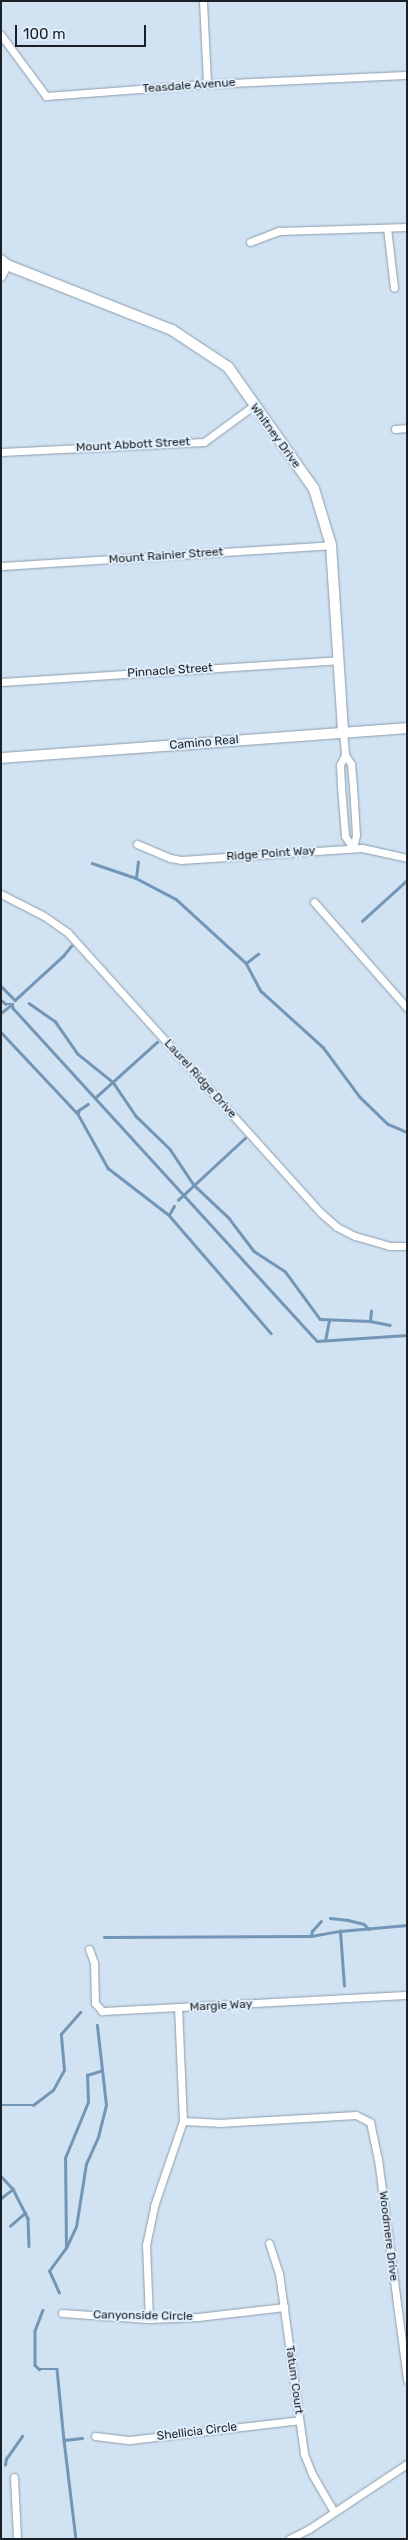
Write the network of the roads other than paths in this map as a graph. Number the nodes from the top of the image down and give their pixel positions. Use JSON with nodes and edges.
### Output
{"nodes":[{"id":1,"x":202,"y":1,"type":"edge"},
{"id":2,"x":1,"y":35,"type":"edge"},
{"id":3,"x":407,"y":75,"type":"edge"},
{"id":4,"x":207,"y":84,"type":"junction"},
{"id":5,"x":407,"y":227,"type":"edge"},
{"id":6,"x":388,"y":228,"type":"junction"},
{"id":7,"x":250,"y":242,"type":"dead end"},
{"id":8,"x":4,"y":263,"type":"edge"},
{"id":9,"x":1,"y":277,"type":"edge"},
{"id":10,"x":394,"y":288,"type":"dead end"},
{"id":11,"x":253,"y":406,"type":"junction"},
{"id":12,"x":407,"y":428,"type":"edge"},
{"id":13,"x":395,"y":429,"type":"dead end"},
{"id":14,"x":1,"y":452,"type":"edge"},
{"id":15,"x":331,"y":545,"type":"junction"},
{"id":16,"x":1,"y":566,"type":"edge"},
{"id":17,"x":338,"y":660,"type":"junction"},
{"id":18,"x":1,"y":682,"type":"edge"},
{"id":19,"x":407,"y":728,"type":"edge"},
{"id":20,"x":343,"y":731,"type":"junction"},
{"id":21,"x":345,"y":755,"type":"junction"},
{"id":22,"x":1,"y":758,"type":"edge"},
{"id":23,"x":353,"y":786,"type":"junction"},
{"id":24,"x":341,"y":787,"type":"junction"},
{"id":25,"x":137,"y":844,"type":"dead end"},
{"id":26,"x":353,"y":848,"type":"junction"},
{"id":27,"x":407,"y":858,"type":"edge"},
{"id":28,"x":1,"y":894,"type":"edge"},
{"id":29,"x":314,"y":902,"type":"dead end"},
{"id":30,"x":407,"y":1008,"type":"edge"},
{"id":31,"x":407,"y":1246,"type":"edge"},
{"id":32,"x":89,"y":1948,"type":"dead end"},
{"id":33,"x":407,"y":1995,"type":"edge"},
{"id":34,"x":178,"y":2008,"type":"junction"},
{"id":35,"x":183,"y":2121,"type":"junction"},
{"id":36,"x":269,"y":2243,"type":"dead end"},
{"id":37,"x":284,"y":2307,"type":"junction"},
{"id":38,"x":62,"y":2313,"type":"dead end"},
{"id":39,"x":150,"y":2319,"type":"junction"},
{"id":40,"x":407,"y":2380,"type":"edge"},
{"id":41,"x":299,"y":2420,"type":"junction"},
{"id":42,"x":95,"y":2436,"type":"dead end"},
{"id":43,"x":407,"y":2464,"type":"edge"},
{"id":44,"x":14,"y":2477,"type":"dead end"},
{"id":45,"x":334,"y":2512,"type":"junction"},
{"id":46,"x":17,"y":2539,"type":"edge"},
{"id":47,"x":289,"y":2539,"type":"edge"}],
"edges":[{"from":1,"to":4,"type":"street"},
{"from":2,"to":4,"type":"street","name":"Teasdale Avenue"},
{"from":3,"to":4,"type":"street","name":"Teasdale Avenue"},
{"from":5,"to":6,"type":"street"},
{"from":6,"to":7,"type":"street"},
{"from":6,"to":10,"type":"street"},
{"from":8,"to":9,"type":"street"},
{"from":8,"to":11,"type":"street","name":"Whitney Drive"},
{"from":11,"to":14,"type":"street","name":"Mount Abbott Street"},
{"from":11,"to":15,"type":"street","name":"Whitney Drive"},
{"from":12,"to":13,"type":"street"},
{"from":15,"to":16,"type":"street","name":"Mount Rainier Street"},
{"from":15,"to":17,"type":"street","name":"Whitney Drive"},
{"from":17,"to":18,"type":"street","name":"Pinnacle Street"},
{"from":17,"to":20,"type":"street","name":"Whitney Drive"},
{"from":19,"to":20,"type":"street","name":"Camino Real"},
{"from":20,"to":21,"type":"street","name":"Whitney Drive"},
{"from":20,"to":22,"type":"street","name":"Camino Real"},
{"from":21,"to":23,"type":"street","name":"Whitney Drive"},
{"from":21,"to":24,"type":"street","name":"Whitney Drive"},
{"from":23,"to":24,"type":"street"},
{"from":23,"to":26,"type":"street","name":"Whitney Drive"},
{"from":24,"to":26,"type":"street","name":"Whitney Drive"},
{"from":25,"to":26,"type":"street","name":"Ridge Point Way"},
{"from":26,"to":27,"type":"street","name":"Ridge Point Way"},
{"from":28,"to":31,"type":"street","name":"Laurel Ridge Drive"},
{"from":29,"to":30,"type":"street"},
{"from":32,"to":34,"type":"street","name":"Margie Way"},
{"from":33,"to":34,"type":"street","name":"Margie Way"},
{"from":34,"to":35,"type":"street"},
{"from":35,"to":39,"type":"street"},
{"from":35,"to":40,"type":"street","name":"Woodmere Drive"},
{"from":36,"to":37,"type":"street","name":"Tatum Court"},
{"from":37,"to":39,"type":"street","name":"Canyonside Circle"},
{"from":37,"to":41,"type":"street","name":"Tatum Court"},
{"from":38,"to":39,"type":"street","name":"Canyonside Circle"},
{"from":41,"to":42,"type":"street","name":"Shellicia Circle"},
{"from":41,"to":45,"type":"street","name":"Tatum Court"},
{"from":43,"to":45,"type":"street"},
{"from":44,"to":46,"type":"street"},
{"from":45,"to":47,"type":"street"}]}
